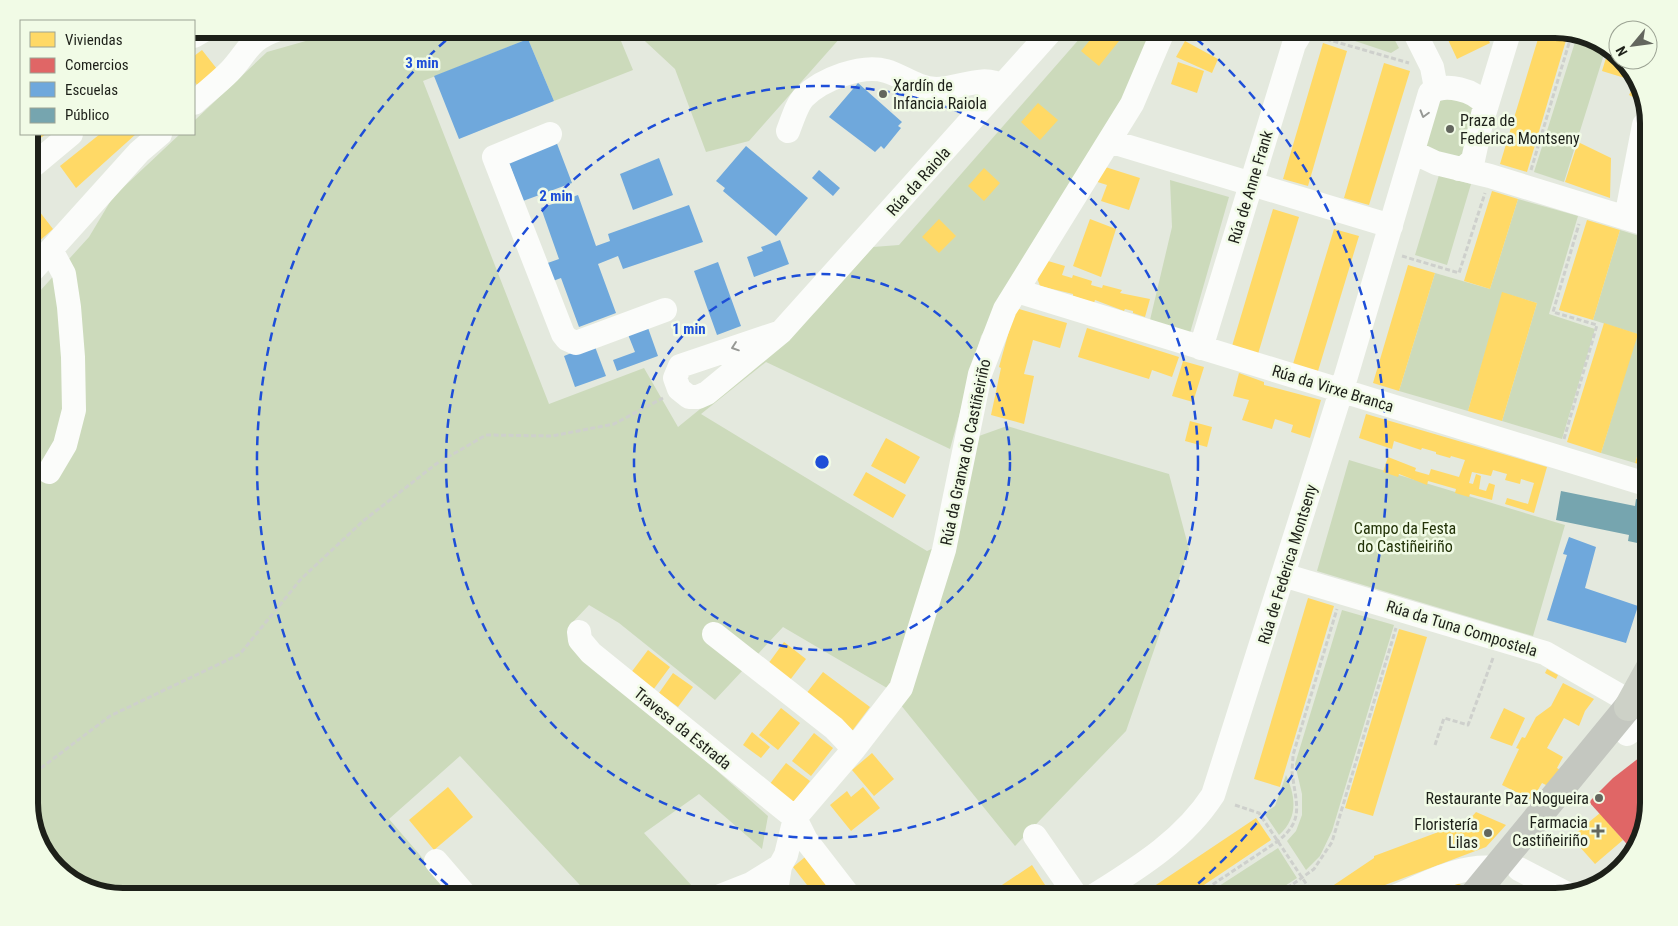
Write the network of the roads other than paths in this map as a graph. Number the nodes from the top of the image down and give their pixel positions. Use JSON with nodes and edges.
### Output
{"nodes":[{"id":1,"x":246,"y":38,"type":"edge"},
{"id":2,"x":1045,"y":38,"type":"edge"},
{"id":3,"x":1160,"y":38,"type":"edge"},
{"id":4,"x":1302,"y":38,"type":"edge"},
{"id":5,"x":1417,"y":38,"type":"edge"},
{"id":6,"x":1507,"y":38,"type":"edge"},
{"id":7,"x":1432,"y":76,"type":"junction"},
{"id":8,"x":1002,"y":86,"type":"junction"},
{"id":9,"x":1486,"y":101,"type":"junction"},
{"id":10,"x":195,"y":102,"type":"edge"},
{"id":11,"x":788,"y":131,"type":"dead end"},
{"id":12,"x":550,"y":134,"type":"dead end"},
{"id":13,"x":70,"y":135,"type":"edge"},
{"id":14,"x":159,"y":135,"type":"edge"},
{"id":15,"x":1109,"y":141,"type":"junction"},
{"id":16,"x":1640,"y":146,"type":"edge"},
{"id":17,"x":1419,"y":153,"type":"junction"},
{"id":18,"x":38,"y":162,"type":"edge"},
{"id":19,"x":1475,"y":173,"type":"junction"},
{"id":20,"x":1252,"y":183,"type":"junction"},
{"id":21,"x":1626,"y":218,"type":"junction"},
{"id":22,"x":1640,"y":222,"type":"edge"},
{"id":23,"x":1391,"y":226,"type":"junction"},
{"id":24,"x":51,"y":250,"type":"junction"},
{"id":25,"x":38,"y":264,"type":"edge"},
{"id":26,"x":1017,"y":292,"type":"junction"},
{"id":27,"x":665,"y":310,"type":"dead end"},
{"id":28,"x":781,"y":332,"type":"junction"},
{"id":29,"x":1201,"y":348,"type":"junction"},
{"id":30,"x":1341,"y":391,"type":"junction"},
{"id":31,"x":49,"y":472,"type":"dead end"},
{"id":32,"x":1640,"y":482,"type":"edge"},
{"id":33,"x":1283,"y":575,"type":"junction"},
{"id":34,"x":580,"y":632,"type":"dead end"},
{"id":35,"x":714,"y":634,"type":"dead end"},
{"id":36,"x":1640,"y":710,"type":"edge"},
{"id":37,"x":1640,"y":713,"type":"edge"},
{"id":38,"x":1640,"y":714,"type":"edge"},
{"id":39,"x":854,"y":749,"type":"junction"},
{"id":40,"x":795,"y":818,"type":"junction"},
{"id":41,"x":1035,"y":836,"type":"dead end"},
{"id":42,"x":436,"y":862,"type":"dead end"},
{"id":43,"x":780,"y":866,"type":"junction"},
{"id":44,"x":1507,"y":869,"type":"junction"},
{"id":45,"x":459,"y":888,"type":"edge"},
{"id":46,"x":741,"y":888,"type":"edge"},
{"id":47,"x":776,"y":888,"type":"edge"},
{"id":48,"x":843,"y":888,"type":"edge"},
{"id":49,"x":1071,"y":888,"type":"edge"},
{"id":50,"x":1106,"y":888,"type":"edge"},
{"id":51,"x":1417,"y":888,"type":"edge"},
{"id":52,"x":1483,"y":888,"type":"edge"},
{"id":53,"x":1500,"y":888,"type":"edge"},
{"id":54,"x":1553,"y":888,"type":"edge"}],
"edges":[{"from":1,"to":10,"type":"street"},
{"from":2,"to":8,"type":"street","name":"Rúa da Raiola"},
{"from":3,"to":15,"type":"street","name":"Rúa da Granxa do Castiñeiriño"},
{"from":4,"to":20,"type":"street","name":"Rúa de Anne Frank"},
{"from":5,"to":7,"type":"street"},
{"from":6,"to":9,"type":"street"},
{"from":7,"to":9,"type":"street"},
{"from":7,"to":17,"type":"street","one_way":true},
{"from":8,"to":11,"type":"street"},
{"from":8,"to":28,"type":"street","name":"Rúa da Raiola"},
{"from":9,"to":19,"type":"street"},
{"from":12,"to":27,"type":"street"},
{"from":13,"to":18,"type":"street"},
{"from":14,"to":24,"type":"street"},
{"from":15,"to":20,"type":"street"},
{"from":15,"to":26,"type":"street","name":"Rúa da Granxa do Castiñeiriño"},
{"from":16,"to":21,"type":"street"},
{"from":17,"to":19,"type":"street"},
{"from":17,"to":23,"type":"street","name":"Rúa de Federica Montseny"},
{"from":19,"to":21,"type":"street"},
{"from":20,"to":23,"type":"street"},
{"from":20,"to":29,"type":"street","name":"Rúa de Anne Frank"},
{"from":21,"to":22,"type":"street"},
{"from":23,"to":30,"type":"street","name":"Rúa de Federica Montseny"},
{"from":24,"to":25,"type":"street"},
{"from":24,"to":31,"type":"street"},
{"from":26,"to":29,"type":"street","name":"Rúa da Virxe Branca"},
{"from":26,"to":39,"type":"street","name":"Rúa da Granxa do Castiñeiriño"},
{"from":28,"to":28,"type":"street","name":"Rúa da Raiola","one_way":true},
{"from":29,"to":30,"type":"street","name":"Rúa da Virxe Branca"},
{"from":30,"to":32,"type":"street","name":"Rúa da Virxe Branca"},
{"from":30,"to":33,"type":"street","name":"Rúa de Federica Montseny"},
{"from":33,"to":36,"type":"street","name":"Rúa da Tuna Compostela"},
{"from":33,"to":50,"type":"street","name":"Rúa de Federica Montseny"},
{"from":34,"to":40,"type":"street","name":"Travesa da Estrada"},
{"from":35,"to":39,"type":"street"},
{"from":37,"to":44,"type":"main road"},
{"from":38,"to":44,"type":"main road"},
{"from":39,"to":40,"type":"street","name":"Rúa da Granxa do Castiñeiriño"},
{"from":40,"to":43,"type":"street"},
{"from":40,"to":48,"type":"street","name":"Travesa da Estrada"},
{"from":41,"to":49,"type":"street"},
{"from":42,"to":45,"type":"street"},
{"from":43,"to":46,"type":"street"},
{"from":43,"to":47,"type":"street"},
{"from":44,"to":51,"type":"street"},
{"from":44,"to":52,"type":"main road"},
{"from":44,"to":53,"type":"main road"},
{"from":44,"to":54,"type":"street"}]}
